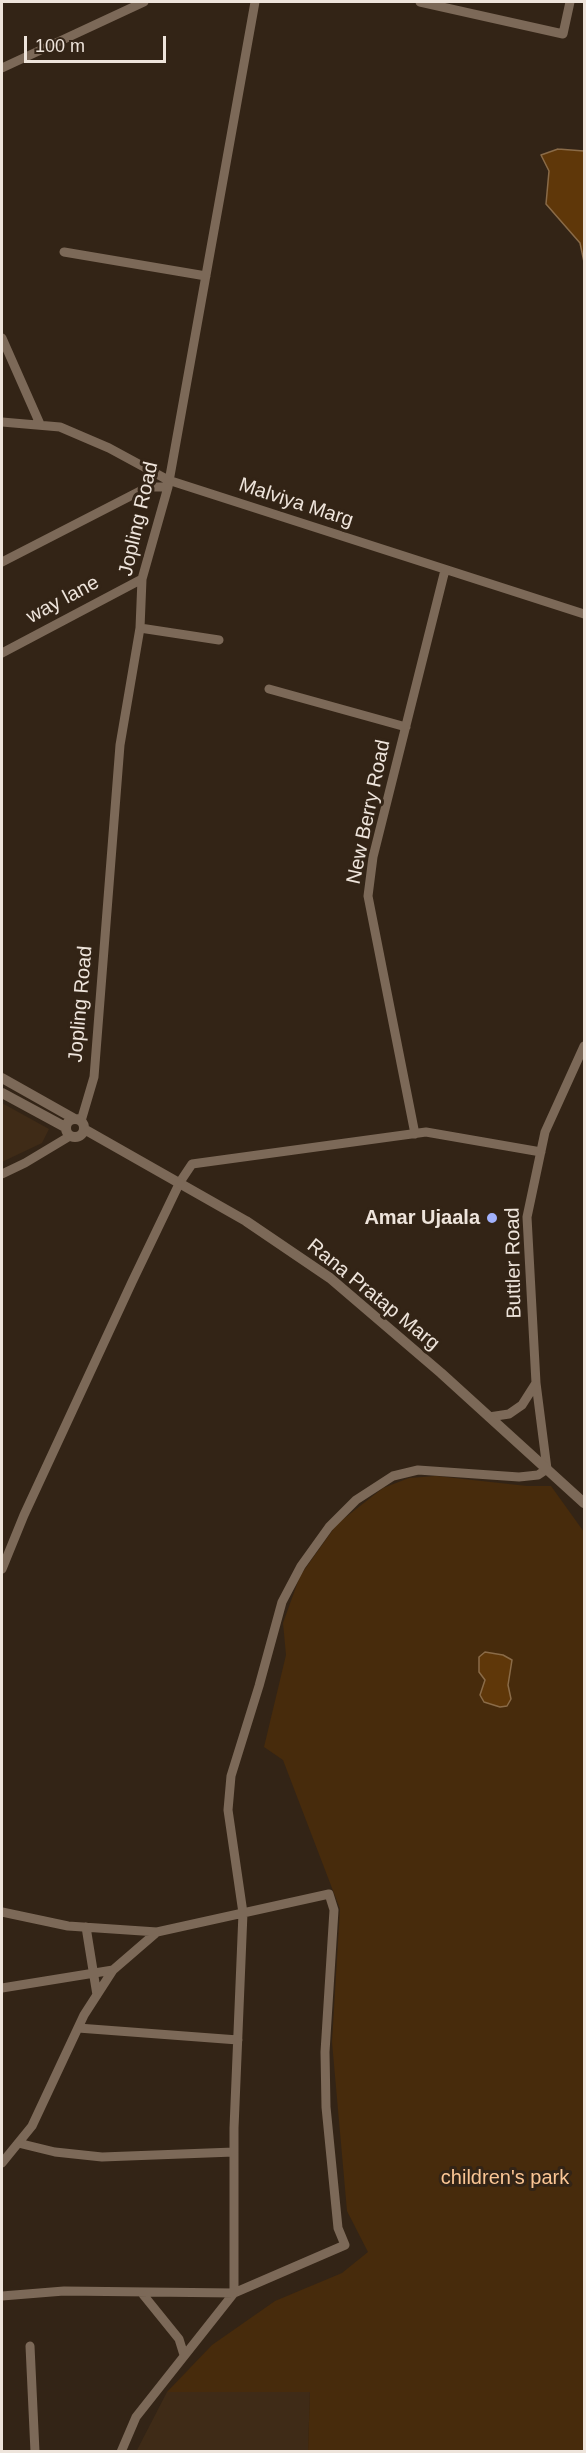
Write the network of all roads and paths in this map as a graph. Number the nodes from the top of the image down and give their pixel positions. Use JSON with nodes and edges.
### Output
{"nodes":[{"id":1,"x":144,"y":2,"type":"edge"},
{"id":2,"x":255,"y":2,"type":"edge"},
{"id":3,"x":420,"y":2,"type":"edge"},
{"id":4,"x":570,"y":2,"type":"edge"},
{"id":5,"x":2,"y":68,"type":"edge"},
{"id":6,"x":64,"y":252,"type":"dead end"},
{"id":7,"x":206,"y":276,"type":"junction"},
{"id":8,"x":2,"y":339,"type":"edge"},
{"id":9,"x":2,"y":422,"type":"edge"},
{"id":10,"x":40,"y":424,"type":"junction"},
{"id":11,"x":168,"y":483,"type":"junction"},
{"id":12,"x":2,"y":562,"type":"edge"},
{"id":13,"x":445,"y":570,"type":"junction"},
{"id":14,"x":142,"y":579,"type":"junction"},
{"id":15,"x":585,"y":614,"type":"edge"},
{"id":16,"x":140,"y":628,"type":"junction"},
{"id":17,"x":219,"y":640,"type":"dead end"},
{"id":18,"x":2,"y":653,"type":"edge"},
{"id":19,"x":269,"y":689,"type":"dead end"},
{"id":20,"x":406,"y":727,"type":"junction"},
{"id":21,"x":585,"y":1046,"type":"edge"},
{"id":22,"x":2,"y":1078,"type":"edge"},
{"id":23,"x":2,"y":1093,"type":"edge"},
{"id":24,"x":79,"y":1123,"type":"junction"},
{"id":25,"x":67,"y":1132,"type":"junction"},
{"id":26,"x":415,"y":1134,"type":"junction"},
{"id":27,"x":541,"y":1152,"type":"junction"},
{"id":28,"x":2,"y":1174,"type":"edge"},
{"id":29,"x":180,"y":1182,"type":"junction"},
{"id":30,"x":536,"y":1383,"type":"junction"},
{"id":31,"x":489,"y":1417,"type":"junction"},
{"id":32,"x":547,"y":1469,"type":"junction"},
{"id":33,"x":585,"y":1503,"type":"edge"},
{"id":34,"x":2,"y":1569,"type":"edge"},
{"id":35,"x":2,"y":1911,"type":"edge"},
{"id":36,"x":243,"y":1913,"type":"junction"},
{"id":37,"x":86,"y":1927,"type":"junction"},
{"id":38,"x":157,"y":1932,"type":"junction"},
{"id":39,"x":113,"y":1970,"type":"junction"},
{"id":40,"x":95,"y":1973,"type":"junction"},
{"id":41,"x":2,"y":1988,"type":"edge"},
{"id":42,"x":97,"y":1995,"type":"junction"},
{"id":43,"x":78,"y":2028,"type":"junction"},
{"id":44,"x":238,"y":2040,"type":"junction"},
{"id":45,"x":18,"y":2143,"type":"junction"},
{"id":46,"x":234,"y":2152,"type":"junction"},
{"id":47,"x":2,"y":2163,"type":"edge"},
{"id":48,"x":141,"y":2292,"type":"junction"},
{"id":49,"x":234,"y":2293,"type":"junction"},
{"id":50,"x":2,"y":2296,"type":"edge"},
{"id":51,"x":30,"y":2346,"type":"dead end"},
{"id":52,"x":184,"y":2355,"type":"junction"},
{"id":53,"x":35,"y":2451,"type":"edge"},
{"id":54,"x":121,"y":2451,"type":"edge"}],
"edges":[{"from":1,"to":5,"type":"street"},
{"from":2,"to":7,"type":"street","name":"Jopling Road"},
{"from":3,"to":4,"type":"street"},
{"from":6,"to":7,"type":"street"},
{"from":7,"to":11,"type":"street","name":"Jopling Road"},
{"from":8,"to":10,"type":"street"},
{"from":9,"to":10,"type":"street","name":"Malviya Marg"},
{"from":10,"to":11,"type":"street","name":"Malviya Marg"},
{"from":11,"to":12,"type":"street"},
{"from":11,"to":13,"type":"street","name":"Malviya Marg"},
{"from":11,"to":14,"type":"street","name":"Jopling Road"},
{"from":13,"to":15,"type":"street","name":"Malviya Marg"},
{"from":13,"to":20,"type":"street","name":"New Berry Road"},
{"from":14,"to":16,"type":"street","name":"Jopling Road"},
{"from":14,"to":18,"type":"street","name":"way lane"},
{"from":16,"to":17,"type":"street"},
{"from":16,"to":24,"type":"street","name":"Jopling Road"},
{"from":19,"to":20,"type":"street"},
{"from":20,"to":26,"type":"street","name":"New Berry Road"},
{"from":21,"to":27,"type":"street","name":"Buttler Road"},
{"from":22,"to":24,"type":"street","name":"Rana Pratap Marg"},
{"from":23,"to":25,"type":"street"},
{"from":24,"to":25,"type":"street"},
{"from":24,"to":25,"type":"street"},
{"from":24,"to":29,"type":"street","name":"Rana Pratap Marg"},
{"from":25,"to":28,"type":"street"},
{"from":26,"to":27,"type":"street"},
{"from":26,"to":29,"type":"street"},
{"from":27,"to":30,"type":"street","name":"Buttler Road"},
{"from":29,"to":31,"type":"street","name":"Rana Pratap Marg"},
{"from":29,"to":34,"type":"street"},
{"from":30,"to":31,"type":"street"},
{"from":30,"to":32,"type":"street","name":"Buttler Road"},
{"from":31,"to":32,"type":"street","name":"Rana Pratap Marg"},
{"from":32,"to":33,"type":"street","name":"Rana Pratap Marg"},
{"from":32,"to":36,"type":"street"},
{"from":35,"to":37,"type":"street"},
{"from":36,"to":38,"type":"street"},
{"from":36,"to":44,"type":"street"},
{"from":36,"to":49,"type":"street"},
{"from":37,"to":38,"type":"street"},
{"from":37,"to":40,"type":"street"},
{"from":38,"to":39,"type":"street"},
{"from":39,"to":40,"type":"street"},
{"from":39,"to":42,"type":"street"},
{"from":40,"to":41,"type":"street"},
{"from":40,"to":42,"type":"street"},
{"from":42,"to":43,"type":"street"},
{"from":43,"to":44,"type":"street"},
{"from":43,"to":45,"type":"street"},
{"from":44,"to":46,"type":"street"},
{"from":45,"to":46,"type":"street"},
{"from":45,"to":47,"type":"street"},
{"from":46,"to":49,"type":"street"},
{"from":48,"to":49,"type":"street"},
{"from":48,"to":50,"type":"street"},
{"from":48,"to":52,"type":"street"},
{"from":49,"to":52,"type":"street"},
{"from":51,"to":53,"type":"street"},
{"from":52,"to":54,"type":"street"}]}
